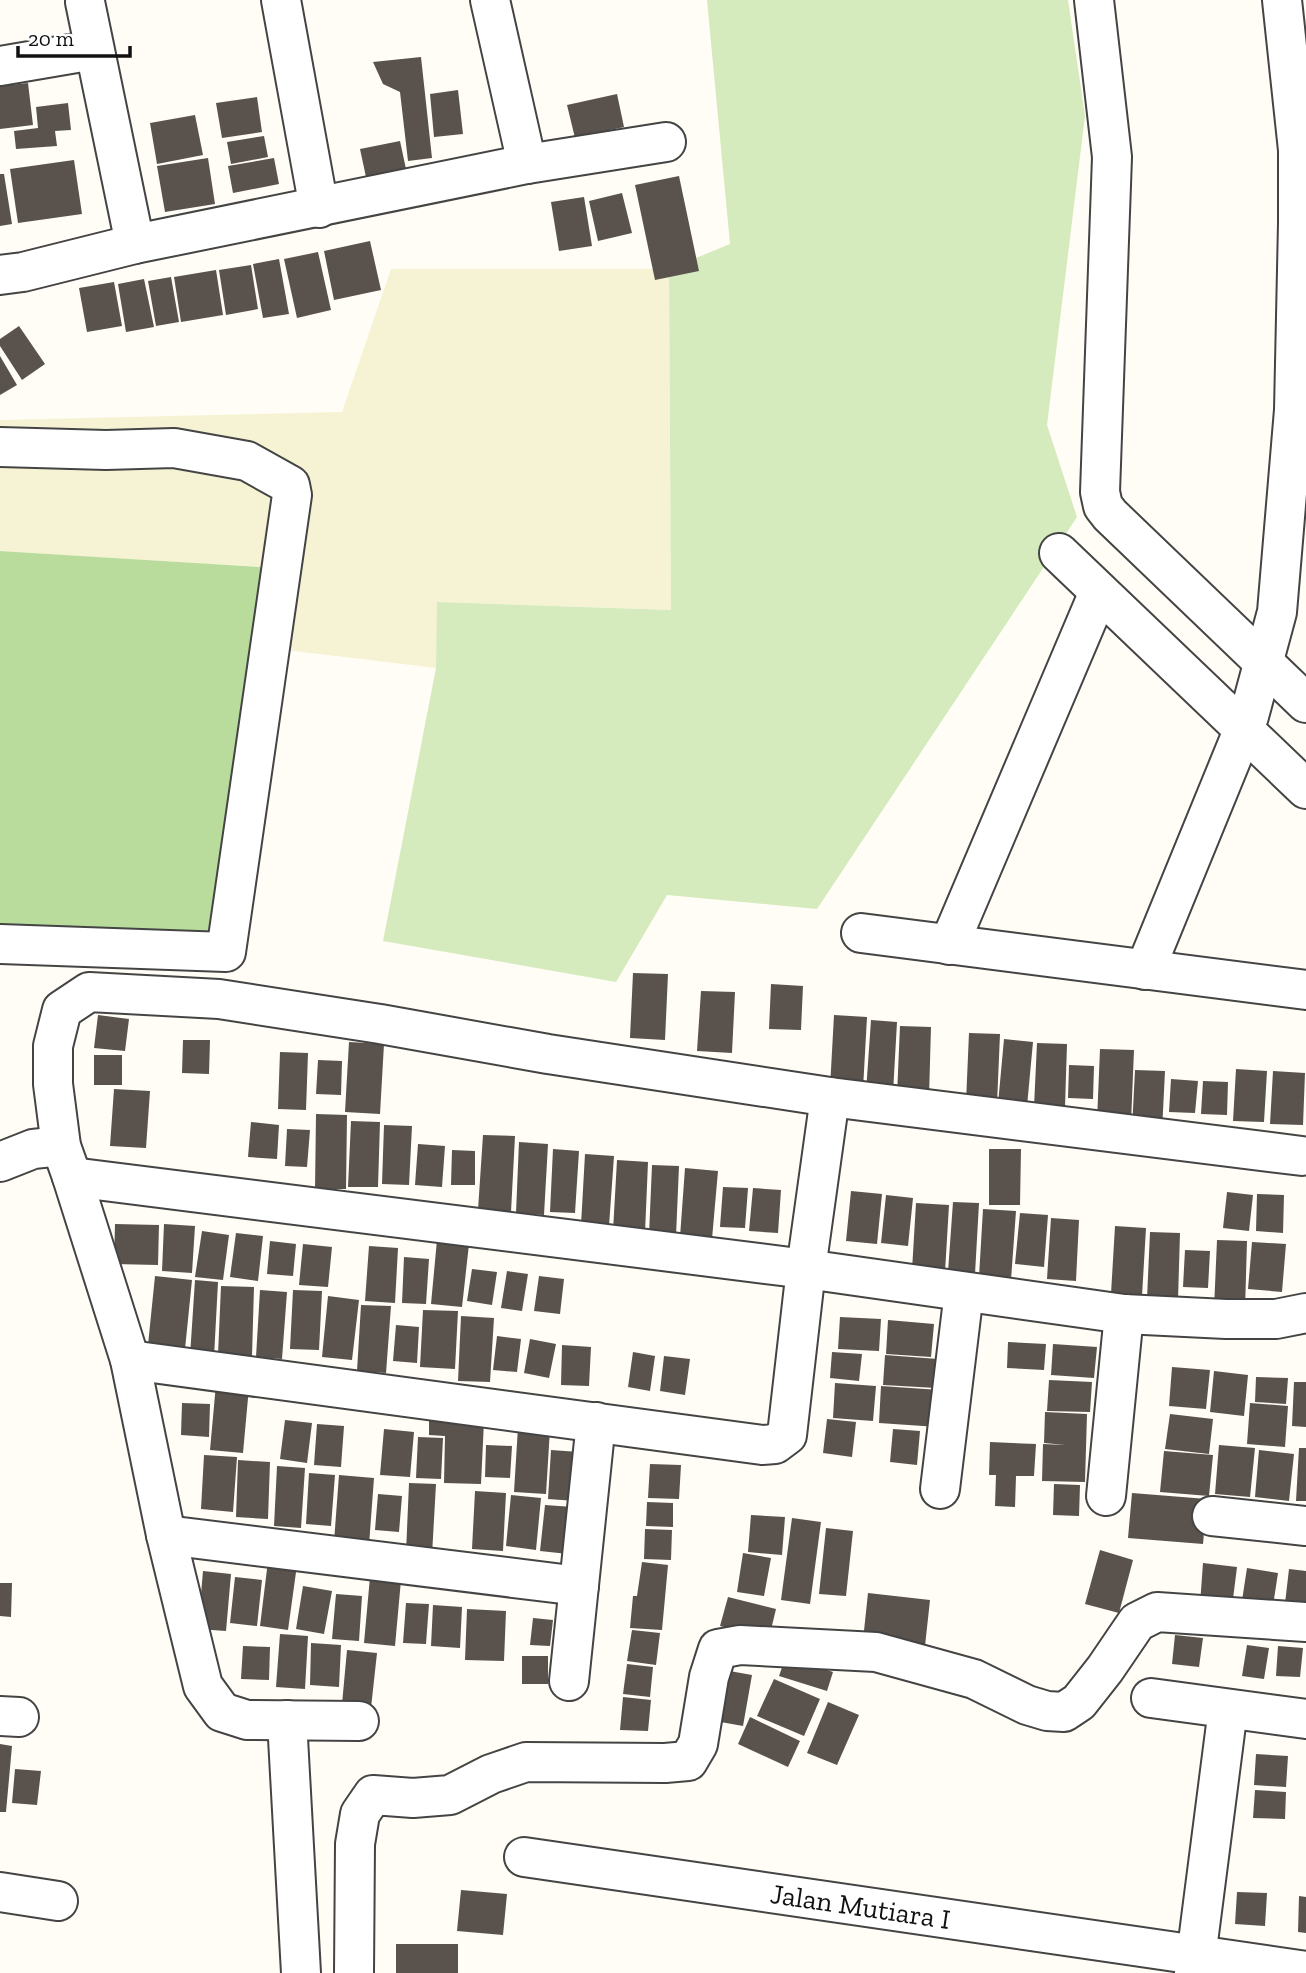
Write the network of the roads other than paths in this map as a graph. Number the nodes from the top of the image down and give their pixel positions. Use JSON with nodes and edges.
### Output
{"nodes":[{"id":1,"x":281,"y":0,"type":"edge"},
{"id":2,"x":490,"y":0,"type":"edge"},
{"id":3,"x":1094,"y":0,"type":"edge"},
{"id":4,"x":1282,"y":0,"type":"edge"},
{"id":5,"x":85,"y":2,"type":"dead end"},
{"id":6,"x":94,"y":50,"type":"junction"},
{"id":7,"x":0,"y":66,"type":"edge"},
{"id":8,"x":666,"y":142,"type":"dead end"},
{"id":9,"x":527,"y":164,"type":"junction"},
{"id":10,"x":319,"y":208,"type":"junction"},
{"id":11,"x":135,"y":244,"type":"junction"},
{"id":12,"x":8,"y":278,"type":"edge"},
{"id":13,"x":0,"y":447,"type":"edge"},
{"id":14,"x":1059,"y":553,"type":"dead end"},
{"id":15,"x":1099,"y":592,"type":"junction"},
{"id":16,"x":1262,"y":670,"type":"junction"},
{"id":17,"x":1306,"y":703,"type":"edge"},
{"id":18,"x":1246,"y":723,"type":"junction"},
{"id":19,"x":1306,"y":789,"type":"edge"},
{"id":20,"x":861,"y":933,"type":"dead end"},
{"id":21,"x":0,"y":944,"type":"edge"},
{"id":22,"x":949,"y":945,"type":"junction"},
{"id":23,"x":1145,"y":970,"type":"junction"},
{"id":24,"x":1306,"y":990,"type":"edge"},
{"id":25,"x":830,"y":1097,"type":"junction"},
{"id":26,"x":1302,"y":1156,"type":"dead end"},
{"id":27,"x":0,"y":1161,"type":"edge"},
{"id":28,"x":67,"y":1162,"type":"junction"},
{"id":29,"x":806,"y":1269,"type":"junction"},
{"id":30,"x":964,"y":1292,"type":"junction"},
{"id":31,"x":1124,"y":1314,"type":"junction"},
{"id":32,"x":1306,"y":1314,"type":"edge"},
{"id":33,"x":130,"y":1360,"type":"junction"},
{"id":34,"x":596,"y":1422,"type":"junction"},
{"id":35,"x":940,"y":1489,"type":"dead end"},
{"id":36,"x":1106,"y":1496,"type":"dead end"},
{"id":37,"x":1212,"y":1516,"type":"dead end"},
{"id":38,"x":1306,"y":1526,"type":"edge"},
{"id":39,"x":166,"y":1535,"type":"junction"},
{"id":40,"x":579,"y":1586,"type":"junction"},
{"id":41,"x":1306,"y":1622,"type":"edge"},
{"id":42,"x":569,"y":1681,"type":"dead end"},
{"id":43,"x":1151,"y":1699,"type":"dead end"},
{"id":44,"x":1228,"y":1709,"type":"junction"},
{"id":45,"x":287,"y":1720,"type":"junction"},
{"id":46,"x":1306,"y":1720,"type":"edge"},
{"id":47,"x":359,"y":1721,"type":"dead end"},
{"id":48,"x":524,"y":1857,"type":"dead end"},
{"id":49,"x":0,"y":1892,"type":"edge"},
{"id":50,"x":58,"y":1901,"type":"dead end"},
{"id":51,"x":1195,"y":1964,"type":"edge"},
{"id":52,"x":1306,"y":1971,"type":"edge"},
{"id":53,"x":301,"y":1973,"type":"edge"},
{"id":54,"x":354,"y":1973,"type":"edge"}],
"edges":[{"from":1,"to":10,"type":"street"},
{"from":2,"to":9,"type":"street"},
{"from":3,"to":16,"type":"street"},
{"from":4,"to":16,"type":"street"},
{"from":5,"to":6,"type":"street"},
{"from":6,"to":7,"type":"street"},
{"from":6,"to":11,"type":"street"},
{"from":8,"to":9,"type":"street"},
{"from":9,"to":10,"type":"street"},
{"from":10,"to":11,"type":"street"},
{"from":11,"to":12,"type":"street"},
{"from":13,"to":21,"type":"street"},
{"from":14,"to":15,"type":"street"},
{"from":15,"to":18,"type":"street"},
{"from":15,"to":22,"type":"street"},
{"from":16,"to":17,"type":"street"},
{"from":16,"to":18,"type":"street"},
{"from":18,"to":19,"type":"street"},
{"from":18,"to":23,"type":"street"},
{"from":20,"to":22,"type":"street"},
{"from":22,"to":23,"type":"street"},
{"from":23,"to":24,"type":"street"},
{"from":25,"to":26,"type":"street"},
{"from":25,"to":28,"type":"street"},
{"from":25,"to":29,"type":"street"},
{"from":27,"to":28,"type":"street"},
{"from":28,"to":29,"type":"street"},
{"from":28,"to":33,"type":"street"},
{"from":29,"to":30,"type":"street"},
{"from":29,"to":34,"type":"street"},
{"from":30,"to":31,"type":"street"},
{"from":30,"to":35,"type":"street"},
{"from":31,"to":32,"type":"street"},
{"from":31,"to":36,"type":"street"},
{"from":33,"to":34,"type":"street"},
{"from":33,"to":39,"type":"street"},
{"from":34,"to":40,"type":"street"},
{"from":37,"to":38,"type":"street"},
{"from":39,"to":40,"type":"street"},
{"from":39,"to":45,"type":"street"},
{"from":40,"to":42,"type":"street"},
{"from":41,"to":54,"type":"street"},
{"from":43,"to":44,"type":"street"},
{"from":44,"to":46,"type":"street"},
{"from":44,"to":51,"type":"street"},
{"from":45,"to":47,"type":"street"},
{"from":45,"to":53,"type":"street"},
{"from":48,"to":51,"type":"street","name":"Jalan Mutiara I"},
{"from":49,"to":50,"type":"street"},
{"from":51,"to":52,"type":"street","name":"Jalan Mutiara I"}]}
